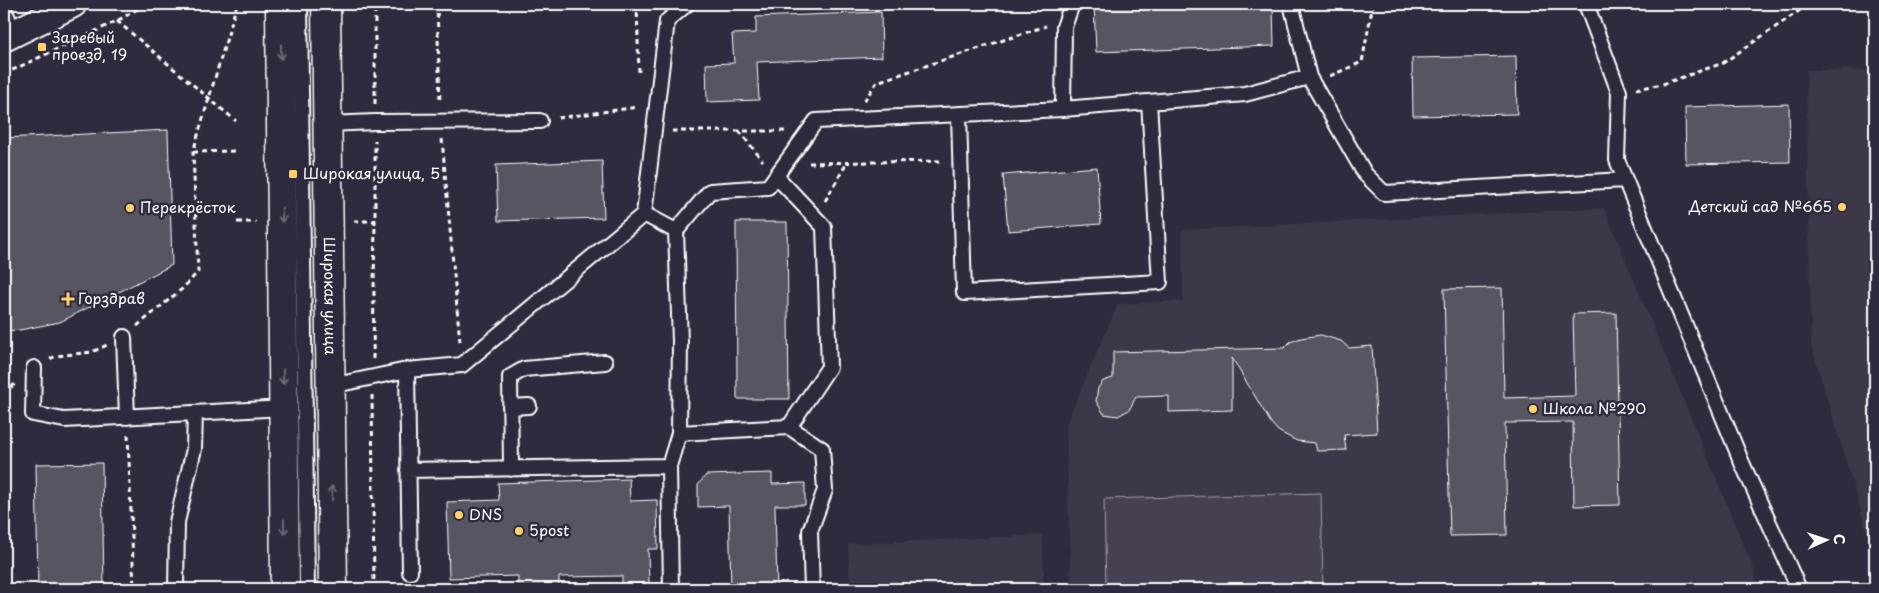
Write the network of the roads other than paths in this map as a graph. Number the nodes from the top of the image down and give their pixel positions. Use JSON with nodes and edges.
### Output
{"nodes":[{"id":1,"x":73,"y":4,"type":"edge"},
{"id":2,"x":280,"y":4,"type":"edge"},
{"id":3,"x":300,"y":4,"type":"edge"},
{"id":4,"x":326,"y":4,"type":"edge"},
{"id":5,"x":687,"y":4,"type":"edge"},
{"id":6,"x":1072,"y":4,"type":"edge"},
{"id":7,"x":1290,"y":4,"type":"edge"},
{"id":8,"x":1586,"y":4,"type":"edge"},
{"id":9,"x":4,"y":9,"type":"edge"},
{"id":10,"x":9,"y":35,"type":"edge"},
{"id":11,"x":1311,"y":80,"type":"junction"},
{"id":12,"x":1148,"y":102,"type":"junction"},
{"id":13,"x":1063,"y":109,"type":"junction"},
{"id":14,"x":960,"y":114,"type":"junction"},
{"id":15,"x":540,"y":121,"type":"road end"},
{"id":16,"x":327,"y":124,"type":"junction"},
{"id":17,"x":776,"y":176,"type":"junction"},
{"id":18,"x":1625,"y":180,"type":"junction"},
{"id":19,"x":644,"y":214,"type":"junction"},
{"id":20,"x":676,"y":231,"type":"junction"},
{"id":21,"x":124,"y":337,"type":"road end"},
{"id":22,"x":605,"y":362,"type":"dead end"},
{"id":23,"x":34,"y":368,"type":"dead end"},
{"id":24,"x":407,"y":370,"type":"junction"},
{"id":25,"x":331,"y":386,"type":"junction"},
{"id":26,"x":529,"y":406,"type":"dead end"},
{"id":27,"x":510,"y":407,"type":"junction"},
{"id":28,"x":283,"y":408,"type":"junction"},
{"id":29,"x":194,"y":413,"type":"junction"},
{"id":30,"x":127,"y":417,"type":"junction"},
{"id":31,"x":788,"y":427,"type":"junction"},
{"id":32,"x":679,"y":433,"type":"junction"},
{"id":33,"x":669,"y":466,"type":"junction"},
{"id":34,"x":511,"y":469,"type":"junction"},
{"id":35,"x":408,"y":470,"type":"junction"},
{"id":36,"x":410,"y":572,"type":"dead end"},
{"id":37,"x":176,"y":589,"type":"edge"},
{"id":38,"x":285,"y":589,"type":"edge"},
{"id":39,"x":307,"y":589,"type":"edge"},
{"id":40,"x":332,"y":589,"type":"edge"},
{"id":41,"x":672,"y":589,"type":"edge"},
{"id":42,"x":812,"y":589,"type":"edge"},
{"id":43,"x":1799,"y":589,"type":"edge"}],
"edges":[{"from":1,"to":10,"type":"street"},
{"from":2,"to":28,"type":"main road","one_way":true},
{"from":3,"to":39,"type":"lane","name":"Широкая улица"},
{"from":4,"to":16,"type":"main road","name":"Широкая улица"},
{"from":5,"to":19,"type":"lane"},
{"from":6,"to":13,"type":"lane"},
{"from":7,"to":11,"type":"lane"},
{"from":8,"to":18,"type":"lane"},
{"from":9,"to":10,"type":"lane"},
{"from":11,"to":12,"type":"lane"},
{"from":11,"to":18,"type":"lane"},
{"from":12,"to":13,"type":"lane"},
{"from":12,"to":14,"type":"lane"},
{"from":13,"to":14,"type":"lane"},
{"from":14,"to":17,"type":"lane"},
{"from":15,"to":16,"type":"lane"},
{"from":16,"to":25,"type":"main road","name":"Широкая улица"},
{"from":17,"to":20,"type":"lane"},
{"from":17,"to":31,"type":"lane"},
{"from":18,"to":43,"type":"lane"},
{"from":19,"to":20,"type":"lane"},
{"from":19,"to":24,"type":"lane"},
{"from":20,"to":32,"type":"lane"},
{"from":21,"to":30,"type":"lane"},
{"from":22,"to":27,"type":"lane"},
{"from":23,"to":30,"type":"lane"},
{"from":24,"to":25,"type":"lane"},
{"from":24,"to":35,"type":"lane"},
{"from":40,"to":25,"type":"main road","name":"Широкая улица","one_way":true},
{"from":26,"to":27,"type":"lane"},
{"from":27,"to":34,"type":"lane"},
{"from":28,"to":29,"type":"lane"},
{"from":28,"to":38,"type":"main road","one_way":true},
{"from":29,"to":30,"type":"lane"},
{"from":29,"to":37,"type":"lane"},
{"from":31,"to":32,"type":"lane"},
{"from":31,"to":42,"type":"lane"},
{"from":32,"to":33,"type":"lane"},
{"from":33,"to":34,"type":"lane"},
{"from":33,"to":41,"type":"lane"},
{"from":34,"to":35,"type":"lane"},
{"from":35,"to":36,"type":"lane"}]}
